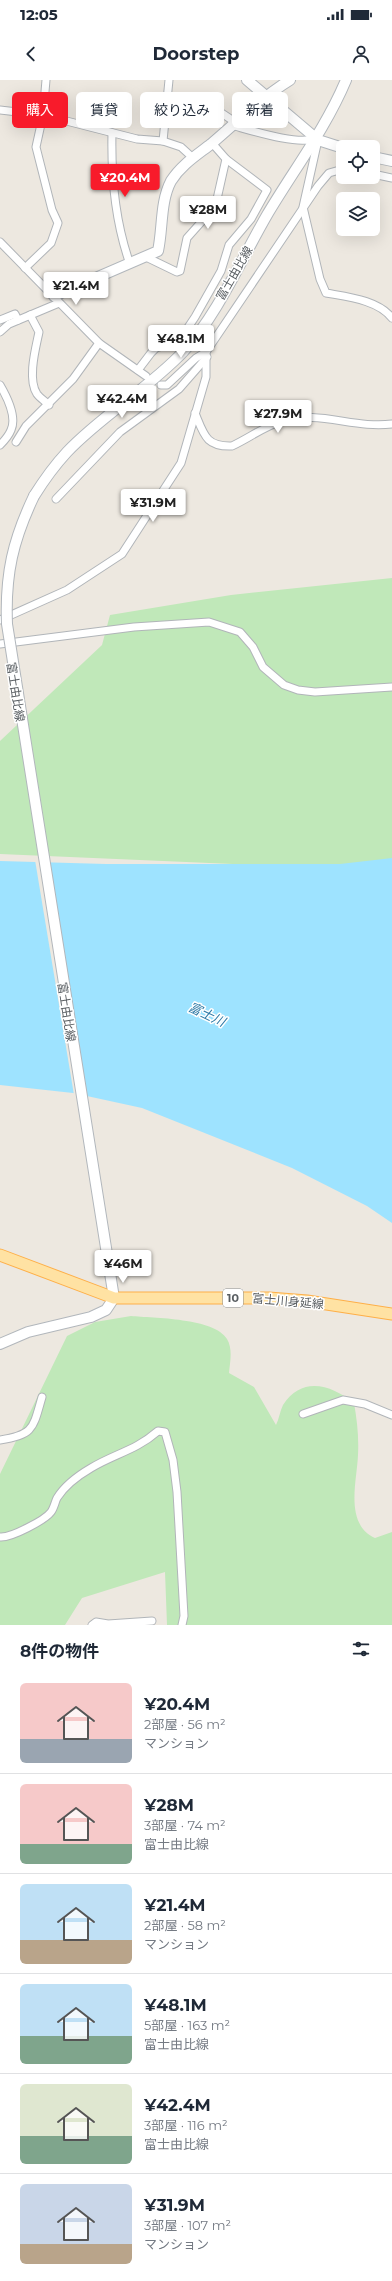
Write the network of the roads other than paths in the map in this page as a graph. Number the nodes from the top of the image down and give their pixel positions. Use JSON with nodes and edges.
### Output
{"nodes":[{"id":1,"x":46,"y":80,"type":"edge"},
{"id":2,"x":169,"y":80,"type":"edge"},
{"id":3,"x":247,"y":80,"type":"edge"},
{"id":4,"x":290,"y":80,"type":"edge"},
{"id":5,"x":346,"y":80,"type":"edge"},
{"id":6,"x":45,"y":92,"type":"edge"},
{"id":7,"x":262,"y":92,"type":"edge"},
{"id":8,"x":271,"y":92,"type":"edge"},
{"id":9,"x":0,"y":110,"type":"edge"},
{"id":10,"x":12,"y":111,"type":"edge"},
{"id":11,"x":288,"y":114,"type":"edge"},
{"id":12,"x":224,"y":116,"type":"edge"},
{"id":13,"x":68,"y":122,"type":"edge"},
{"id":14,"x":232,"y":122,"type":"edge"},
{"id":15,"x":232,"y":124,"type":"edge"},
{"id":16,"x":40,"y":128,"type":"edge"},
{"id":17,"x":253,"y":128,"type":"edge"},
{"id":18,"x":112,"y":133,"type":"junction"},
{"id":19,"x":317,"y":139,"type":"junction"},
{"id":20,"x":163,"y":141,"type":"junction"},
{"id":21,"x":212,"y":143,"type":"junction"},
{"id":22,"x":336,"y":146,"type":"edge"},
{"id":23,"x":194,"y":158,"type":"junction"},
{"id":24,"x":380,"y":158,"type":"edge"},
{"id":25,"x":226,"y":159,"type":"junction"},
{"id":26,"x":392,"y":161,"type":"edge"},
{"id":27,"x":336,"y":171,"type":"edge"},
{"id":28,"x":380,"y":175,"type":"edge"},
{"id":29,"x":392,"y":178,"type":"edge"},
{"id":30,"x":303,"y":208,"type":"junction"},
{"id":31,"x":0,"y":242,"type":"edge"},
{"id":32,"x":146,"y":257,"type":"junction"},
{"id":33,"x":130,"y":264,"type":"junction"},
{"id":34,"x":25,"y":268,"type":"junction"},
{"id":35,"x":56,"y":299,"type":"junction"},
{"id":36,"x":30,"y":315,"type":"junction"},
{"id":37,"x":392,"y":318,"type":"edge"},
{"id":38,"x":0,"y":320,"type":"edge"},
{"id":39,"x":18,"y":320,"type":"junction"},
{"id":40,"x":0,"y":332,"type":"edge"},
{"id":41,"x":99,"y":344,"type":"junction"},
{"id":42,"x":207,"y":355,"type":"junction"},
{"id":43,"x":138,"y":370,"type":"junction"},
{"id":44,"x":146,"y":376,"type":"dead end"},
{"id":45,"x":0,"y":385,"type":"edge"},
{"id":46,"x":161,"y":385,"type":"dead end"},
{"id":47,"x":49,"y":404,"type":"junction"},
{"id":48,"x":195,"y":413,"type":"junction"},
{"id":49,"x":392,"y":424,"type":"edge"},
{"id":50,"x":16,"y":442,"type":"dead end"},
{"id":51,"x":0,"y":446,"type":"edge"},
{"id":52,"x":56,"y":499,"type":"dead end"},
{"id":53,"x":0,"y":620,"type":"edge"},
{"id":54,"x":0,"y":644,"type":"edge"},
{"id":55,"x":392,"y":687,"type":"edge"},
{"id":56,"x":0,"y":1255,"type":"edge"},
{"id":57,"x":114,"y":1298,"type":"junction"},
{"id":58,"x":392,"y":1314,"type":"edge"},
{"id":59,"x":0,"y":1344,"type":"edge"},
{"id":60,"x":42,"y":1397,"type":"dead end"},
{"id":61,"x":303,"y":1414,"type":"dead end"},
{"id":62,"x":392,"y":1415,"type":"edge"},
{"id":63,"x":0,"y":1440,"type":"edge"},
{"id":64,"x":0,"y":1537,"type":"edge"},
{"id":65,"x":152,"y":1621,"type":"dead end"},
{"id":66,"x":92,"y":1625,"type":"edge"},
{"id":67,"x":182,"y":1625,"type":"edge"}],
"edges":[{"from":1,"to":6,"type":"street"},
{"from":2,"to":20,"type":"street"},
{"from":3,"to":7,"type":"main road"},
{"from":4,"to":8,"type":"main road"},
{"from":5,"to":19,"type":"main road","name":"富士由比線"},
{"from":9,"to":10,"type":"street"},
{"from":11,"to":19,"type":"main road"},
{"from":12,"to":14,"type":"street"},
{"from":13,"to":18,"type":"street"},
{"from":15,"to":21,"type":"main road"},
{"from":16,"to":34,"type":"street"},
{"from":17,"to":19,"type":"street"},
{"from":18,"to":20,"type":"street"},
{"from":18,"to":33,"type":"street"},
{"from":19,"to":22,"type":"main road"},
{"from":19,"to":30,"type":"street"},
{"from":19,"to":57,"type":"main road","name":"富士由比線","bridge":true},
{"from":20,"to":23,"type":"street"},
{"from":21,"to":23,"type":"main road"},
{"from":21,"to":25,"type":"street"},
{"from":23,"to":32,"type":"main road"},
{"from":24,"to":26,"type":"main road"},
{"from":25,"to":32,"type":"street"},
{"from":25,"to":43,"type":"street"},
{"from":27,"to":30,"type":"street"},
{"from":28,"to":29,"type":"street"},
{"from":30,"to":37,"type":"street"},
{"from":30,"to":42,"type":"street"},
{"from":31,"to":34,"type":"street"},
{"from":32,"to":33,"type":"main road"},
{"from":33,"to":35,"type":"main road"},
{"from":34,"to":35,"type":"street"},
{"from":35,"to":36,"type":"street"},
{"from":35,"to":41,"type":"street"},
{"from":36,"to":39,"type":"street"},
{"from":36,"to":47,"type":"street"},
{"from":38,"to":39,"type":"street"},
{"from":39,"to":40,"type":"street"},
{"from":41,"to":43,"type":"street"},
{"from":41,"to":47,"type":"street"},
{"from":42,"to":46,"type":"street"},
{"from":42,"to":48,"type":"street"},
{"from":42,"to":52,"type":"street"},
{"from":43,"to":44,"type":"street"},
{"from":45,"to":51,"type":"street"},
{"from":47,"to":50,"type":"street"},
{"from":48,"to":49,"type":"street"},
{"from":48,"to":53,"type":"street"},
{"from":54,"to":55,"type":"street"},
{"from":56,"to":57,"type":"main road","name":"富士川身延線","number":"10"},
{"from":57,"to":58,"type":"main road","name":"富士川身延線","number":"10"},
{"from":57,"to":59,"type":"main road"},
{"from":60,"to":63,"type":"street"},
{"from":61,"to":62,"type":"street"},
{"from":64,"to":67,"type":"street"},
{"from":65,"to":66,"type":"street"}]}
